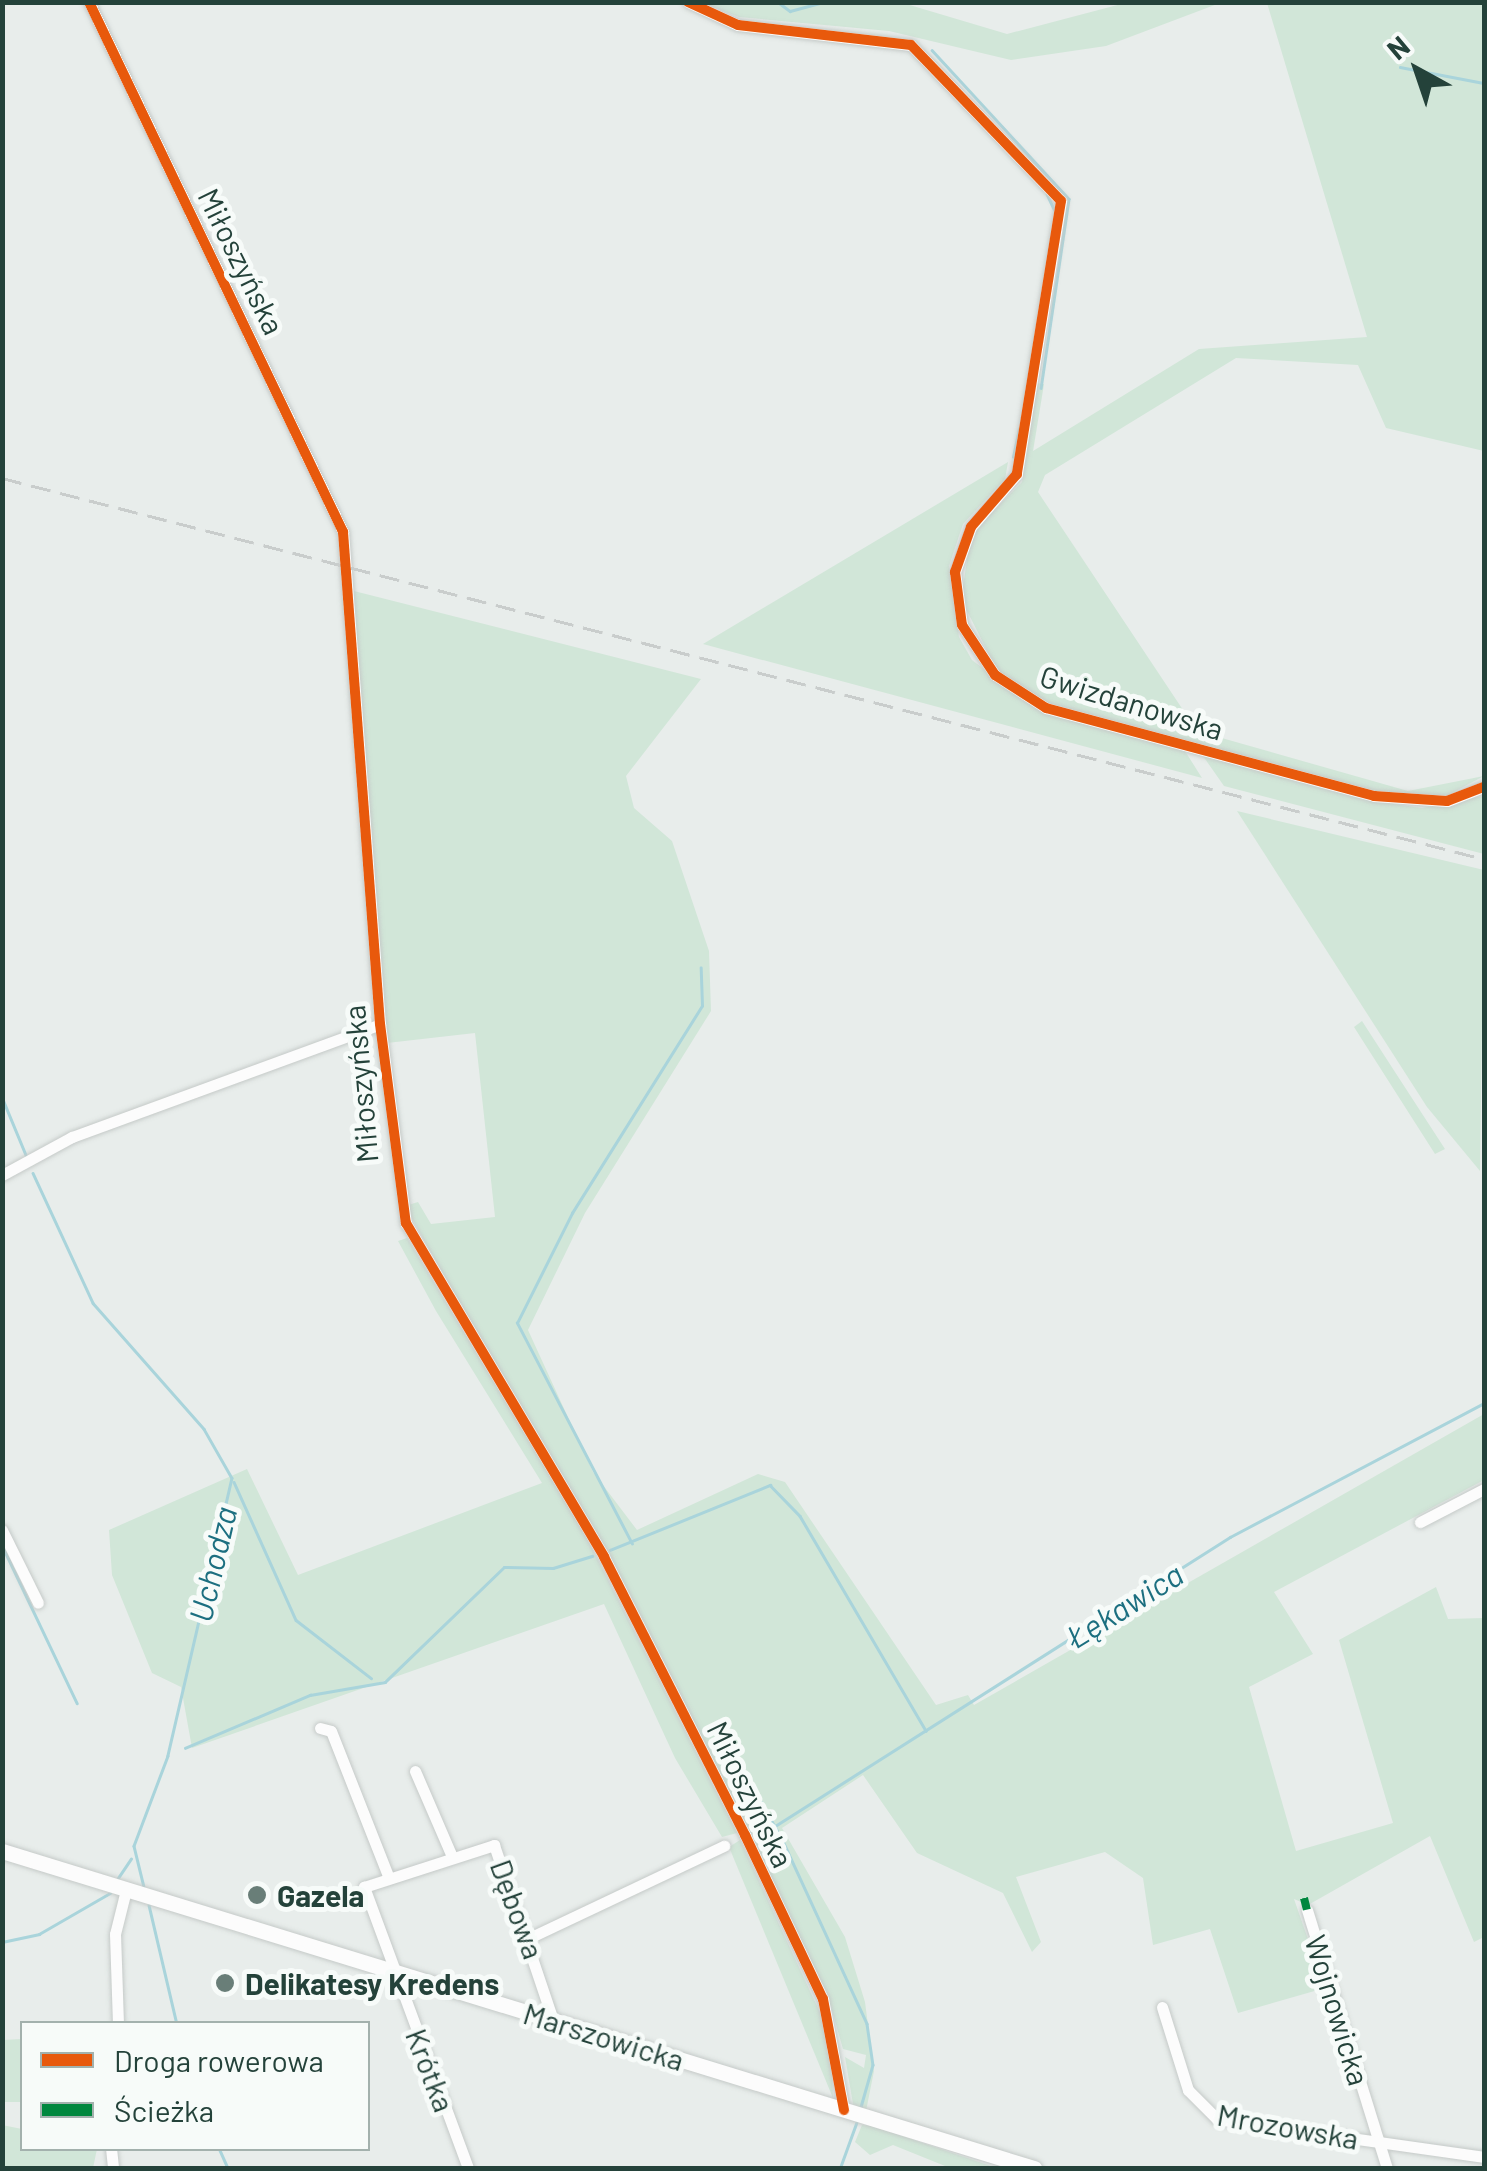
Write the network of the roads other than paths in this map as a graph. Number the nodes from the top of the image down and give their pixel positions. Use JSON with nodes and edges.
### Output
{"nodes":[{"id":1,"x":89,"y":2,"type":"edge"},
{"id":2,"x":688,"y":2,"type":"edge"},
{"id":3,"x":1484,"y":788,"type":"edge"},
{"id":4,"x":380,"y":1024,"type":"junction"},
{"id":5,"x":2,"y":1175,"type":"edge"},
{"id":6,"x":1484,"y":1489,"type":"edge"},
{"id":7,"x":1420,"y":1522,"type":"dead end"},
{"id":8,"x":2,"y":1530,"type":"edge"},
{"id":9,"x":38,"y":1603,"type":"dead end"},
{"id":10,"x":320,"y":1728,"type":"dead end"},
{"id":11,"x":416,"y":1770,"type":"dead end"},
{"id":12,"x":724,"y":1846,"type":"dead end"},
{"id":13,"x":2,"y":1851,"type":"edge"},
{"id":14,"x":451,"y":1854,"type":"junction"},
{"id":15,"x":389,"y":1878,"type":"junction"},
{"id":16,"x":126,"y":1890,"type":"junction"},
{"id":17,"x":1307,"y":1910,"type":"dead end"},
{"id":18,"x":529,"y":1938,"type":"junction"},
{"id":19,"x":394,"y":1972,"type":"junction"},
{"id":20,"x":1162,"y":2007,"type":"dead end"},
{"id":21,"x":553,"y":2020,"type":"junction"},
{"id":22,"x":118,"y":2021,"type":"edge"},
{"id":23,"x":844,"y":2110,"type":"junction"},
{"id":24,"x":1378,"y":2141,"type":"junction"},
{"id":25,"x":1484,"y":2157,"type":"edge"},
{"id":26,"x":468,"y":2168,"type":"edge"},
{"id":27,"x":1034,"y":2168,"type":"edge"},
{"id":28,"x":1387,"y":2168,"type":"edge"}],
"edges":[{"from":1,"to":4,"type":"street","name":"Miłoszyńska"},
{"from":2,"to":3,"type":"street","name":"Gwizdanowska"},
{"from":4,"to":5,"type":"street"},
{"from":4,"to":23,"type":"street","name":"Miłoszyńska"},
{"from":6,"to":7,"type":"street"},
{"from":8,"to":9,"type":"street"},
{"from":10,"to":15,"type":"street"},
{"from":11,"to":14,"type":"street"},
{"from":12,"to":18,"type":"street"},
{"from":13,"to":16,"type":"street","name":"Marszowicka"},
{"from":14,"to":15,"type":"street","name":"Dębowa"},
{"from":14,"to":18,"type":"street","name":"Dębowa"},
{"from":15,"to":19,"type":"street"},
{"from":16,"to":19,"type":"street","name":"Marszowicka"},
{"from":16,"to":22,"type":"street"},
{"from":17,"to":24,"type":"street","name":"Wojnowicka"},
{"from":18,"to":21,"type":"street","name":"Dębowa"},
{"from":19,"to":21,"type":"street","name":"Marszowicka"},
{"from":19,"to":26,"type":"street","name":"Krótka"},
{"from":20,"to":24,"type":"street","name":"Mrozowska"},
{"from":21,"to":23,"type":"street","name":"Marszowicka"},
{"from":23,"to":27,"type":"street","name":"Marszowicka"},
{"from":24,"to":25,"type":"street","name":"Mrozowska"},
{"from":24,"to":28,"type":"street","name":"Wojnowicka"}]}
